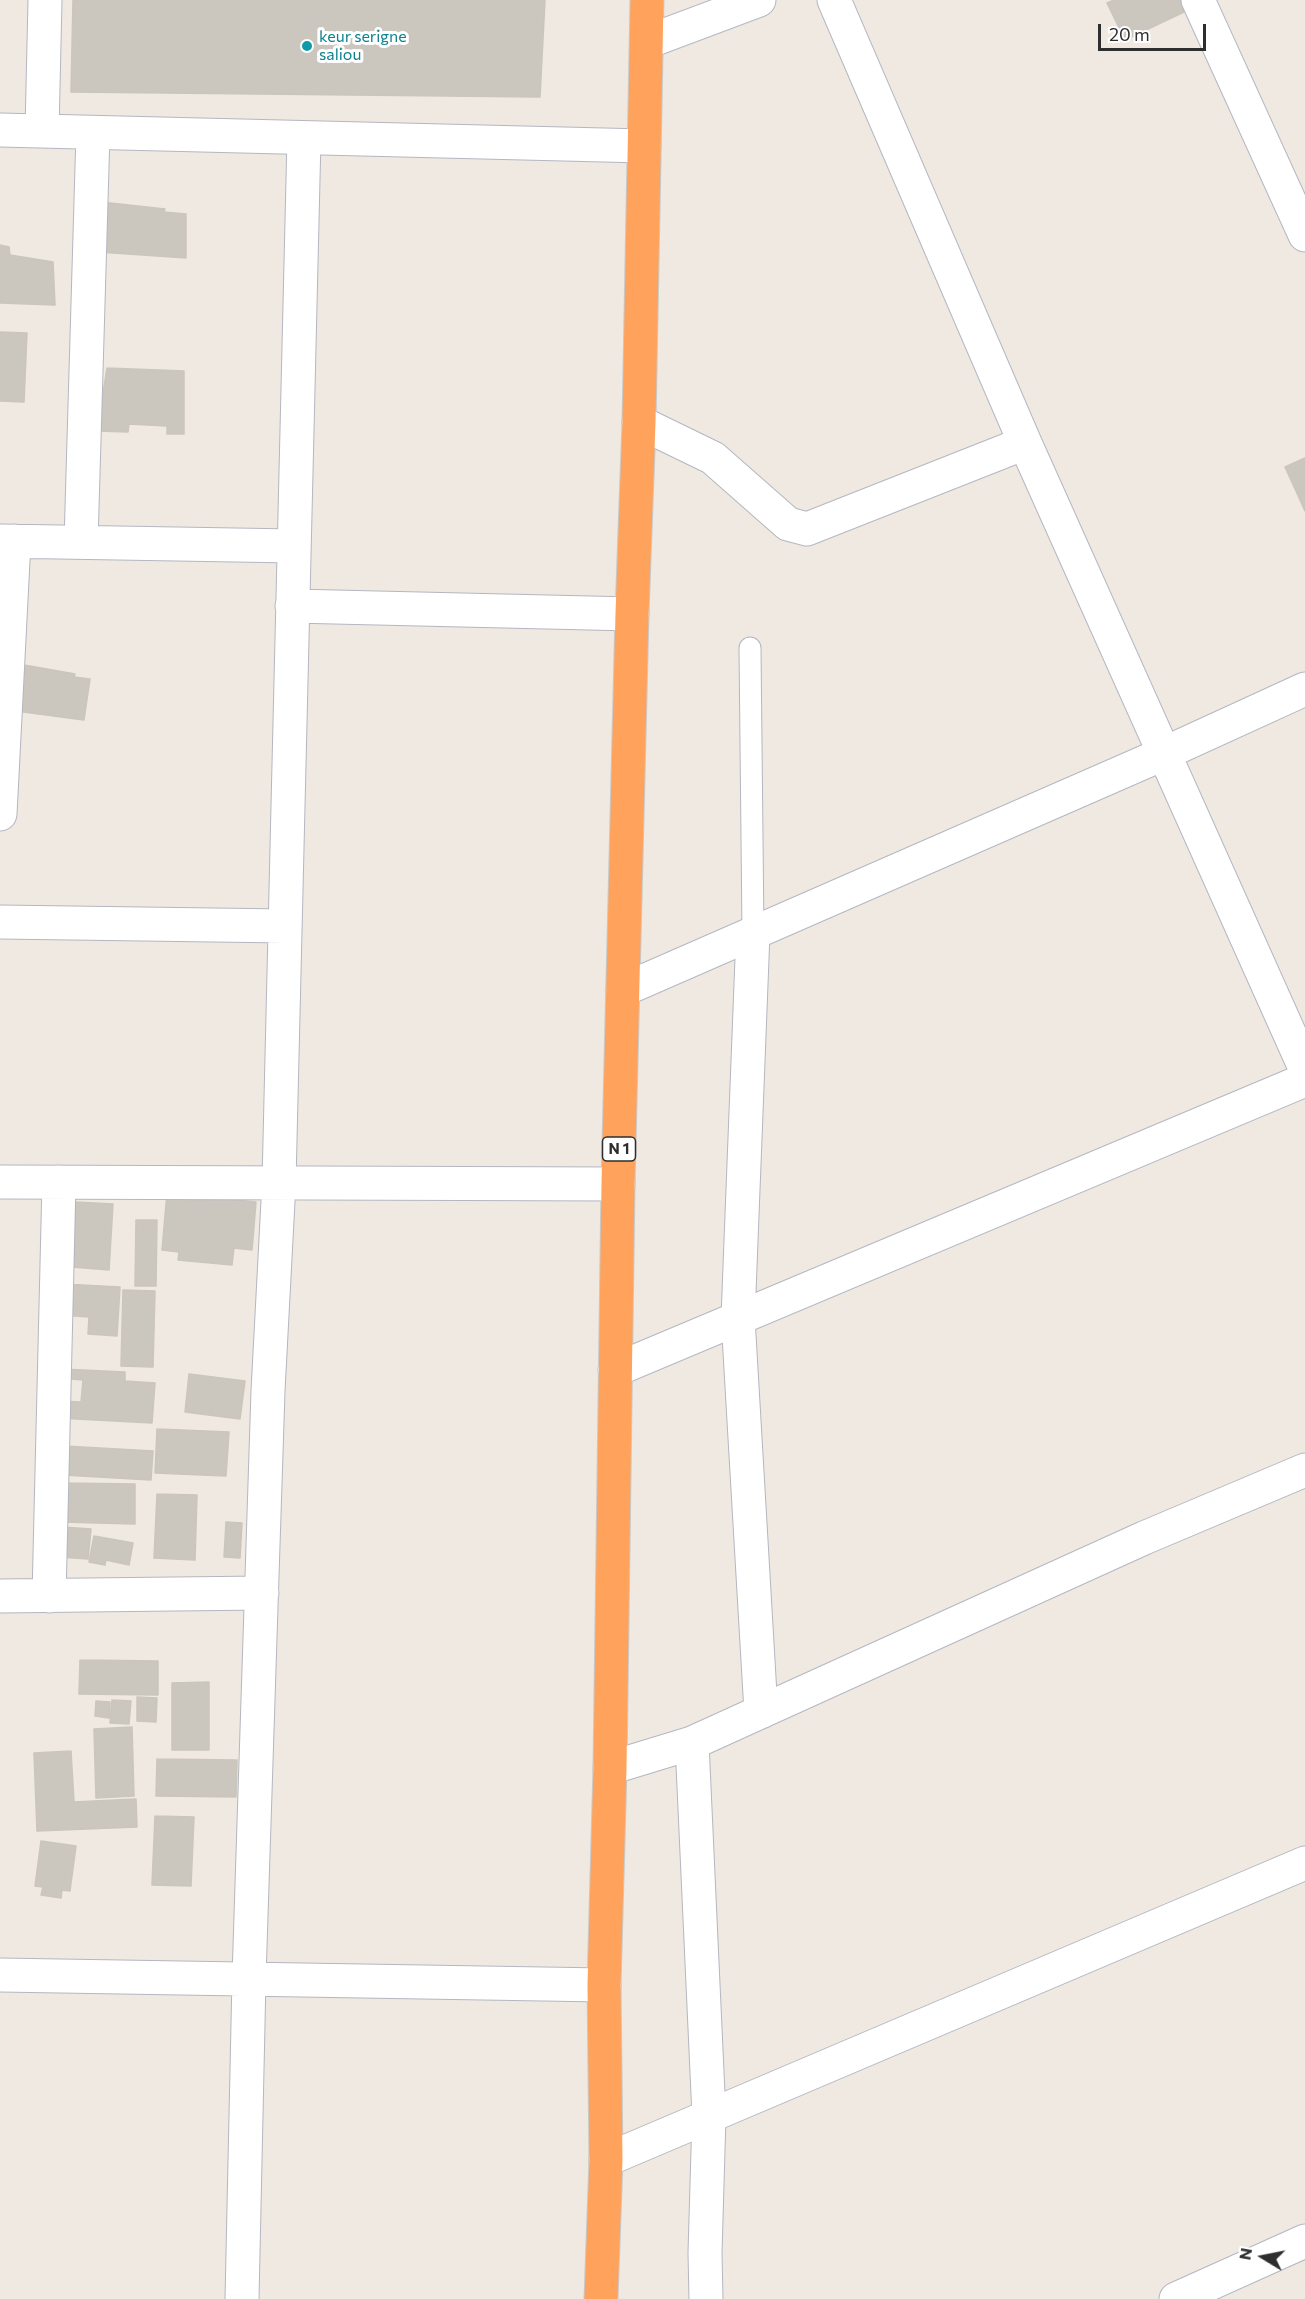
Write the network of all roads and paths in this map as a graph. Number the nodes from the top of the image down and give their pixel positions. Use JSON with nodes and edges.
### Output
{"nodes":[{"id":1,"x":45,"y":0,"type":"edge"},
{"id":2,"x":647,"y":0,"type":"edge"},
{"id":3,"x":759,"y":0,"type":"edge"},
{"id":4,"x":834,"y":0,"type":"edge"},
{"id":5,"x":1198,"y":0,"type":"edge"},
{"id":6,"x":647,"y":42,"type":"junction"},
{"id":7,"x":0,"y":130,"type":"edge"},
{"id":8,"x":42,"y":131,"type":"junction"},
{"id":9,"x":93,"y":133,"type":"junction"},
{"id":10,"x":304,"y":138,"type":"junction"},
{"id":11,"x":644,"y":147,"type":"junction"},
{"id":12,"x":1305,"y":235,"type":"edge"},
{"id":13,"x":639,"y":422,"type":"junction"},
{"id":14,"x":1025,"y":443,"type":"junction"},
{"id":15,"x":7,"y":541,"type":"edge"},
{"id":16,"x":81,"y":542,"type":"junction"},
{"id":17,"x":294,"y":546,"type":"junction"},
{"id":18,"x":292,"y":606,"type":"junction"},
{"id":19,"x":632,"y":614,"type":"junction"},
{"id":20,"x":750,"y":648,"type":"dead end"},
{"id":21,"x":1305,"y":689,"type":"edge"},
{"id":22,"x":1163,"y":754,"type":"junction"},
{"id":23,"x":0,"y":814,"type":"edge"},
{"id":24,"x":0,"y":922,"type":"edge"},
{"id":25,"x":285,"y":926,"type":"junction"},
{"id":26,"x":753,"y":933,"type":"junction"},
{"id":27,"x":623,"y":990,"type":"junction"},
{"id":28,"x":1305,"y":1068,"type":"edge"},
{"id":29,"x":1305,"y":1080,"type":"edge"},
{"id":30,"x":0,"y":1182,"type":"edge"},
{"id":31,"x":59,"y":1182,"type":"junction"},
{"id":32,"x":279,"y":1182,"type":"junction"},
{"id":33,"x":618,"y":1184,"type":"junction"},
{"id":34,"x":738,"y":1318,"type":"junction"},
{"id":35,"x":615,"y":1370,"type":"junction"},
{"id":36,"x":1305,"y":1470,"type":"edge"},
{"id":37,"x":262,"y":1593,"type":"junction"},
{"id":38,"x":0,"y":1596,"type":"edge"},
{"id":39,"x":50,"y":1596,"type":"junction"},
{"id":40,"x":761,"y":1712,"type":"junction"},
{"id":41,"x":692,"y":1743,"type":"junction"},
{"id":42,"x":610,"y":1768,"type":"junction"},
{"id":43,"x":1305,"y":1863,"type":"edge"},
{"id":44,"x":0,"y":1975,"type":"edge"},
{"id":45,"x":249,"y":1978,"type":"junction"},
{"id":46,"x":604,"y":1984,"type":"junction"},
{"id":47,"x":709,"y":2116,"type":"junction"},
{"id":48,"x":606,"y":2160,"type":"junction"},
{"id":49,"x":1305,"y":2241,"type":"edge"},
{"id":50,"x":242,"y":2299,"type":"edge"},
{"id":51,"x":601,"y":2299,"type":"edge"},
{"id":52,"x":706,"y":2299,"type":"edge"},
{"id":53,"x":1176,"y":2299,"type":"edge"}],
"edges":[{"from":1,"to":8,"type":"street"},
{"from":2,"to":6,"type":"highway","number":"N 1"},
{"from":3,"to":6,"type":"street"},
{"from":4,"to":14,"type":"street"},
{"from":5,"to":12,"type":"street"},
{"from":6,"to":11,"type":"highway","number":"N 1"},
{"from":7,"to":8,"type":"street"},
{"from":8,"to":9,"type":"street"},
{"from":9,"to":10,"type":"street"},
{"from":9,"to":16,"type":"street"},
{"from":10,"to":11,"type":"street"},
{"from":10,"to":17,"type":"street"},
{"from":11,"to":13,"type":"highway","number":"N 1"},
{"from":13,"to":14,"type":"street"},
{"from":13,"to":19,"type":"highway","number":"N 1"},
{"from":14,"to":22,"type":"street"},
{"from":15,"to":16,"type":"street"},
{"from":15,"to":23,"type":"street"},
{"from":16,"to":17,"type":"street"},
{"from":17,"to":18,"type":"street"},
{"from":18,"to":19,"type":"street"},
{"from":18,"to":25,"type":"street"},
{"from":19,"to":27,"type":"highway","number":"N 1"},
{"from":20,"to":26,"type":"lane"},
{"from":21,"to":22,"type":"street"},
{"from":22,"to":26,"type":"street"},
{"from":22,"to":28,"type":"street"},
{"from":24,"to":25,"type":"street"},
{"from":25,"to":32,"type":"street"},
{"from":26,"to":27,"type":"street"},
{"from":26,"to":34,"type":"street"},
{"from":27,"to":33,"type":"highway","number":"N 1"},
{"from":29,"to":34,"type":"street"},
{"from":30,"to":31,"type":"street"},
{"from":31,"to":32,"type":"street"},
{"from":31,"to":39,"type":"street"},
{"from":32,"to":33,"type":"street"},
{"from":32,"to":37,"type":"street"},
{"from":33,"to":35,"type":"highway","number":"N 1"},
{"from":34,"to":35,"type":"street"},
{"from":34,"to":40,"type":"street"},
{"from":35,"to":42,"type":"highway","number":"N 1"},
{"from":36,"to":40,"type":"street"},
{"from":37,"to":39,"type":"street"},
{"from":37,"to":45,"type":"street"},
{"from":38,"to":39,"type":"street"},
{"from":40,"to":41,"type":"street"},
{"from":41,"to":42,"type":"street"},
{"from":41,"to":47,"type":"street"},
{"from":42,"to":46,"type":"highway","number":"N 1"},
{"from":43,"to":47,"type":"street"},
{"from":44,"to":45,"type":"street"},
{"from":45,"to":46,"type":"street"},
{"from":45,"to":50,"type":"street"},
{"from":46,"to":48,"type":"highway","number":"N 1"},
{"from":47,"to":48,"type":"street"},
{"from":47,"to":52,"type":"street"},
{"from":48,"to":51,"type":"highway","number":"N 1"},
{"from":49,"to":53,"type":"street"}]}
